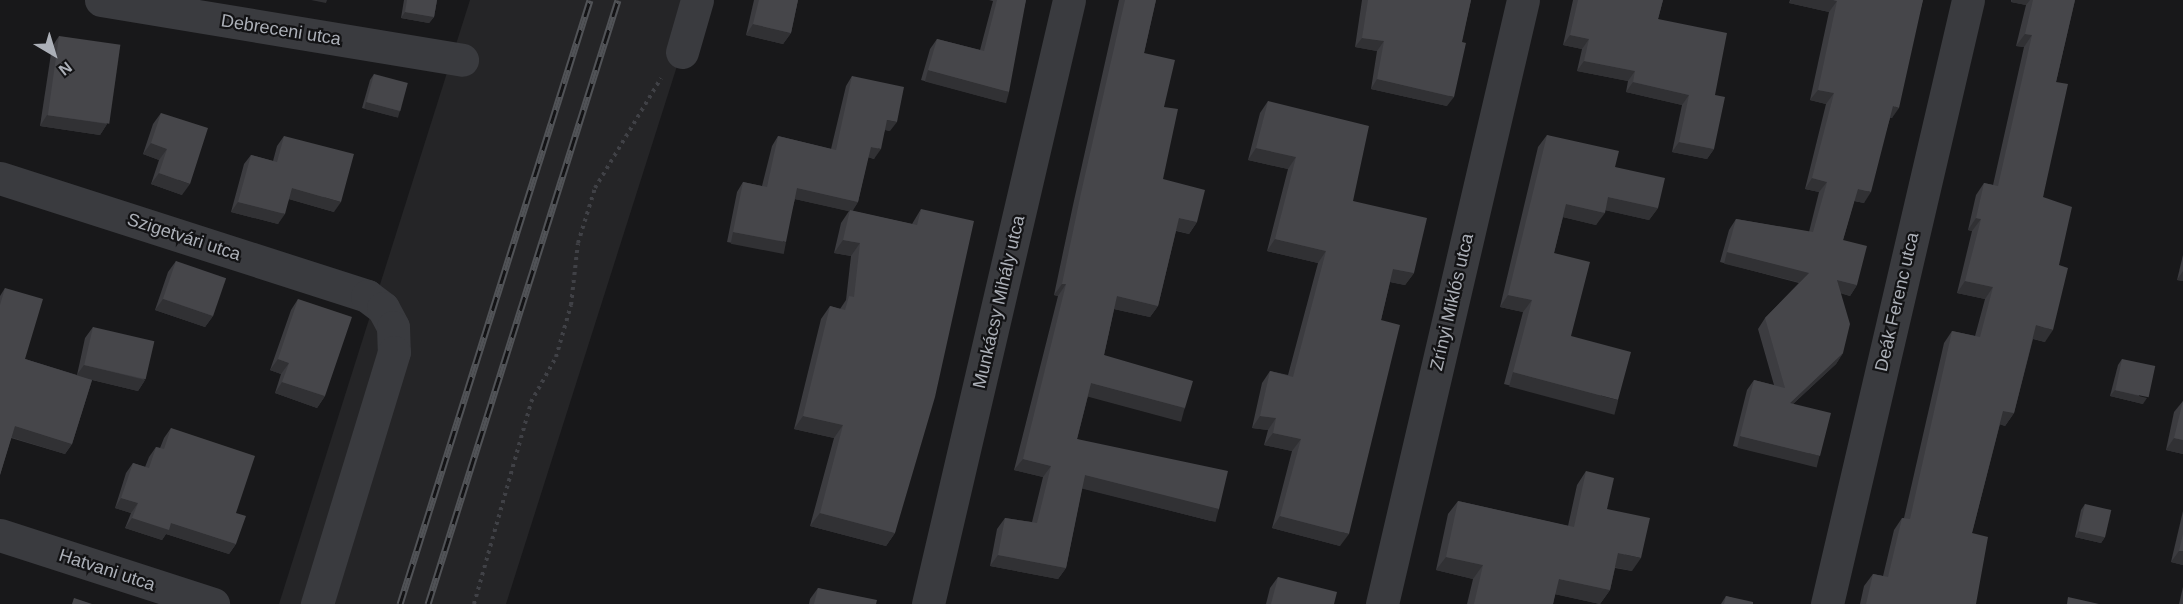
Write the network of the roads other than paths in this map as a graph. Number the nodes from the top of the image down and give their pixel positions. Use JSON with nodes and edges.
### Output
{"nodes":[{"id":1,"x":101,"y":0,"type":"edge"},
{"id":2,"x":697,"y":0,"type":"edge"},
{"id":3,"x":1070,"y":0,"type":"edge"},
{"id":4,"x":1523,"y":0,"type":"edge"},
{"id":5,"x":1968,"y":0,"type":"edge"},
{"id":6,"x":682,"y":52,"type":"road end"},
{"id":7,"x":462,"y":60,"type":"dead end"},
{"id":8,"x":0,"y":178,"type":"edge"},
{"id":9,"x":0,"y":535,"type":"edge"},
{"id":10,"x":213,"y":604,"type":"edge"},
{"id":11,"x":317,"y":604,"type":"edge"},
{"id":12,"x":928,"y":604,"type":"edge"},
{"id":13,"x":1382,"y":604,"type":"edge"},
{"id":14,"x":1827,"y":604,"type":"edge"}],
"edges":[{"from":1,"to":7,"type":"street","name":"Debreceni utca"},
{"from":2,"to":6,"type":"street"},
{"from":3,"to":12,"type":"street","name":"Munkácsy Mihály utca"},
{"from":4,"to":13,"type":"street","name":"Zrínyi Miklós utca"},
{"from":5,"to":14,"type":"street","name":"Deák Ferenc utca"},
{"from":8,"to":11,"type":"street","name":"Szigetvári utca"},
{"from":9,"to":10,"type":"street","name":"Hatvani utca"}]}
